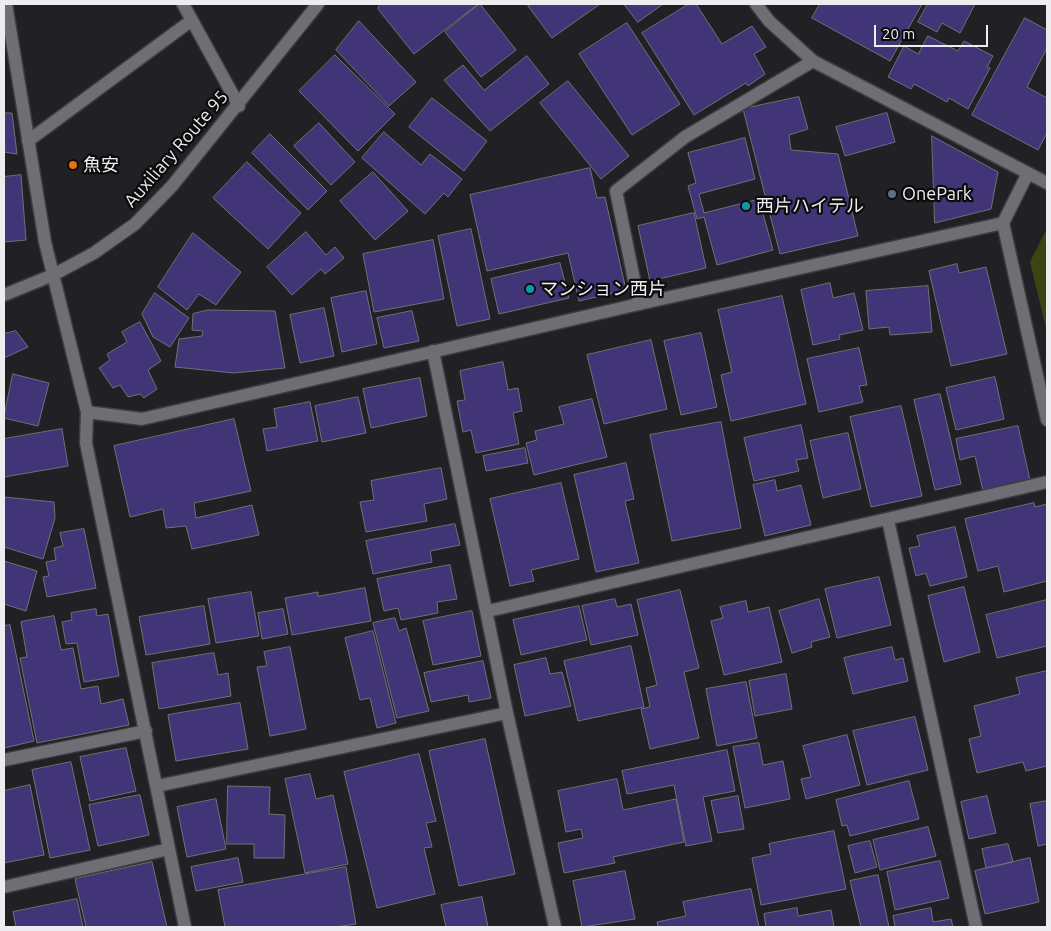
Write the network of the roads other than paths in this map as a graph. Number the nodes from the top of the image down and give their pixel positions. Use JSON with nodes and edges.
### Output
{"nodes":[{"id":1,"x":6,"y":4,"type":"edge"},
{"id":2,"x":183,"y":4,"type":"edge"},
{"id":3,"x":318,"y":4,"type":"edge"},
{"id":4,"x":756,"y":4,"type":"edge"},
{"id":5,"x":192,"y":20,"type":"junction"},
{"id":6,"x":812,"y":61,"type":"junction"},
{"id":7,"x":239,"y":106,"type":"junction"},
{"id":8,"x":28,"y":141,"type":"junction"},
{"id":9,"x":1028,"y":173,"type":"junction"},
{"id":10,"x":1047,"y":183,"type":"edge"},
{"id":11,"x":1003,"y":223,"type":"junction"},
{"id":12,"x":53,"y":276,"type":"junction"},
{"id":13,"x":4,"y":295,"type":"edge"},
{"id":14,"x":639,"y":304,"type":"junction"},
{"id":15,"x":433,"y":351,"type":"junction"},
{"id":16,"x":87,"y":412,"type":"junction"},
{"id":17,"x":1047,"y":420,"type":"edge"},
{"id":18,"x":1047,"y":482,"type":"edge"},
{"id":19,"x":888,"y":520,"type":"junction"},
{"id":20,"x":488,"y":611,"type":"junction"},
{"id":21,"x":507,"y":713,"type":"junction"},
{"id":22,"x":146,"y":731,"type":"junction"},
{"id":23,"x":4,"y":760,"type":"edge"},
{"id":24,"x":157,"y":786,"type":"junction"},
{"id":25,"x":169,"y":849,"type":"junction"},
{"id":26,"x":4,"y":887,"type":"edge"},
{"id":27,"x":185,"y":927,"type":"edge"},
{"id":28,"x":555,"y":927,"type":"edge"},
{"id":29,"x":976,"y":927,"type":"edge"}],
"edges":[{"from":1,"to":8,"type":"street"},
{"from":2,"to":5,"type":"street"},
{"from":3,"to":7,"type":"street","name":"Auxiliary Route 95"},
{"from":4,"to":6,"type":"street"},
{"from":5,"to":7,"type":"street"},
{"from":5,"to":8,"type":"street"},
{"from":6,"to":9,"type":"street"},
{"from":6,"to":14,"type":"street"},
{"from":7,"to":12,"type":"street","name":"Auxiliary Route 95"},
{"from":8,"to":12,"type":"street"},
{"from":9,"to":10,"type":"street"},
{"from":9,"to":11,"type":"street"},
{"from":11,"to":14,"type":"street"},
{"from":11,"to":17,"type":"street"},
{"from":12,"to":13,"type":"street","name":"Auxiliary Route 95"},
{"from":12,"to":16,"type":"street"},
{"from":14,"to":15,"type":"street"},
{"from":15,"to":16,"type":"street"},
{"from":15,"to":20,"type":"street"},
{"from":16,"to":22,"type":"street"},
{"from":18,"to":19,"type":"street"},
{"from":19,"to":20,"type":"street"},
{"from":19,"to":29,"type":"street"},
{"from":20,"to":21,"type":"street"},
{"from":21,"to":24,"type":"street"},
{"from":21,"to":28,"type":"street"},
{"from":22,"to":23,"type":"street"},
{"from":22,"to":24,"type":"street"},
{"from":24,"to":25,"type":"street"},
{"from":25,"to":26,"type":"street"},
{"from":25,"to":27,"type":"street"}]}
